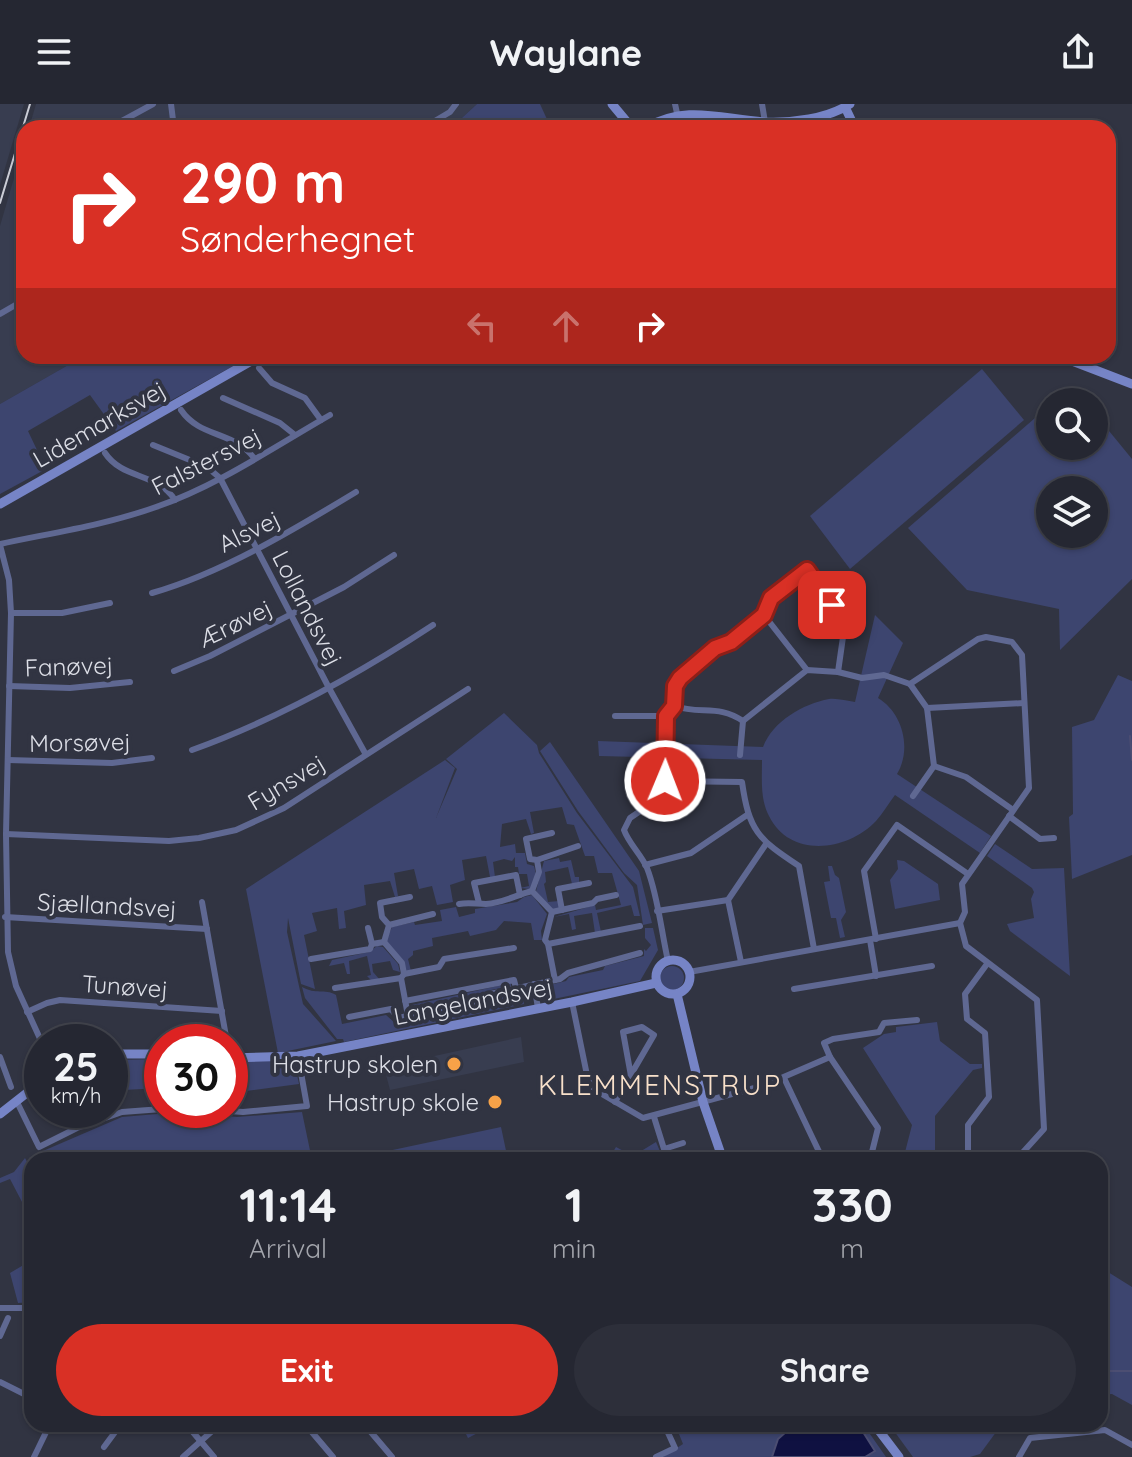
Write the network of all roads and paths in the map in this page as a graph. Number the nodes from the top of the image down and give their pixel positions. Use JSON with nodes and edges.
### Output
{"nodes":[{"id":1,"x":153,"y":104,"type":"edge"},
{"id":2,"x":456,"y":104,"type":"edge"},
{"id":3,"x":612,"y":104,"type":"edge"},
{"id":4,"x":847,"y":106,"type":"edge"},
{"id":5,"x":676,"y":108,"type":"edge"},
{"id":6,"x":722,"y":115,"type":"junction"},
{"id":7,"x":124,"y":120,"type":"edge"},
{"id":8,"x":436,"y":120,"type":"edge"},
{"id":9,"x":625,"y":120,"type":"edge"},
{"id":10,"x":656,"y":120,"type":"edge"},
{"id":11,"x":723,"y":120,"type":"edge"},
{"id":12,"x":753,"y":120,"type":"edge"},
{"id":13,"x":803,"y":120,"type":"edge"},
{"id":14,"x":246,"y":364,"type":"edge"},
{"id":15,"x":1080,"y":364,"type":"edge"},
{"id":16,"x":259,"y":368,"type":"dead end"},
{"id":17,"x":1132,"y":384,"type":"edge"},
{"id":18,"x":223,"y":398,"type":"dead end"},
{"id":19,"x":181,"y":410,"type":"dead end"},
{"id":20,"x":330,"y":415,"type":"dead end"},
{"id":21,"x":321,"y":420,"type":"junction"},
{"id":22,"x":295,"y":435,"type":"junction"},
{"id":23,"x":153,"y":445,"type":"dead end"},
{"id":24,"x":105,"y":453,"type":"dead end"},
{"id":25,"x":254,"y":458,"type":"junction"},
{"id":26,"x":220,"y":478,"type":"junction"},
{"id":27,"x":356,"y":492,"type":"dead end"},
{"id":28,"x":175,"y":500,"type":"junction"},
{"id":29,"x":0,"y":504,"type":"edge"},
{"id":30,"x":0,"y":544,"type":"edge"},
{"id":31,"x":257,"y":547,"type":"junction"},
{"id":32,"x":394,"y":555,"type":"dead end"},
{"id":33,"x":9,"y":580,"type":"junction"},
{"id":34,"x":0,"y":582,"type":"edge"},
{"id":35,"x":152,"y":593,"type":"dead end"},
{"id":36,"x":110,"y":603,"type":"dead end"},
{"id":37,"x":11,"y":613,"type":"junction"},
{"id":38,"x":291,"y":615,"type":"junction"},
{"id":39,"x":764,"y":615,"type":"junction"},
{"id":40,"x":433,"y":625,"type":"dead end"},
{"id":41,"x":0,"y":653,"type":"edge"},
{"id":42,"x":10,"y":653,"type":"junction"},
{"id":43,"x":807,"y":670,"type":"junction"},
{"id":44,"x":174,"y":671,"type":"dead end"},
{"id":45,"x":838,"y":672,"type":"junction"},
{"id":46,"x":130,"y":682,"type":"dead end"},
{"id":47,"x":910,"y":684,"type":"junction"},
{"id":48,"x":9,"y":686,"type":"junction"},
{"id":49,"x":329,"y":688,"type":"junction"},
{"id":50,"x":468,"y":689,"type":"dead end"},
{"id":51,"x":1024,"y":703,"type":"junction"},
{"id":52,"x":674,"y":706,"type":"junction"},
{"id":53,"x":927,"y":708,"type":"junction"},
{"id":54,"x":615,"y":716,"type":"dead end"},
{"id":55,"x":666,"y":716,"type":"junction"},
{"id":56,"x":743,"y":721,"type":"junction"},
{"id":57,"x":4,"y":725,"type":"edge"},
{"id":58,"x":192,"y":750,"type":"dead end"},
{"id":59,"x":365,"y":753,"type":"junction"},
{"id":60,"x":740,"y":755,"type":"dead end"},
{"id":61,"x":152,"y":758,"type":"dead end"},
{"id":62,"x":8,"y":760,"type":"junction"},
{"id":63,"x":934,"y":766,"type":"junction"},
{"id":64,"x":665,"y":781,"type":"junction"},
{"id":65,"x":3,"y":796,"type":"edge"},
{"id":66,"x":913,"y":796,"type":"dead end"},
{"id":67,"x":1011,"y":813,"type":"junction"},
{"id":68,"x":747,"y":815,"type":"junction"},
{"id":69,"x":552,"y":833,"type":"dead end"},
{"id":70,"x":6,"y":834,"type":"junction"},
{"id":71,"x":1054,"y":838,"type":"dead end"},
{"id":72,"x":766,"y":844,"type":"junction"},
{"id":73,"x":578,"y":846,"type":"dead end"},
{"id":74,"x":537,"y":860,"type":"junction"},
{"id":75,"x":645,"y":865,"type":"junction"},
{"id":76,"x":968,"y":874,"type":"junction"},
{"id":77,"x":589,"y":883,"type":"dead end"},
{"id":78,"x":3,"y":890,"type":"edge"},
{"id":79,"x":532,"y":891,"type":"junction"},
{"id":80,"x":520,"y":895,"type":"junction"},
{"id":81,"x":616,"y":895,"type":"dead end"},
{"id":82,"x":410,"y":897,"type":"dead end"},
{"id":83,"x":728,"y":900,"type":"junction"},
{"id":84,"x":202,"y":902,"type":"dead end"},
{"id":85,"x":479,"y":903,"type":"junction"},
{"id":86,"x":459,"y":904,"type":"dead end"},
{"id":87,"x":562,"y":910,"type":"junction"},
{"id":88,"x":657,"y":911,"type":"junction"},
{"id":89,"x":552,"y":912,"type":"junction"},
{"id":90,"x":433,"y":914,"type":"dead end"},
{"id":91,"x":5,"y":917,"type":"junction"},
{"id":92,"x":960,"y":923,"type":"junction"},
{"id":93,"x":389,"y":925,"type":"junction"},
{"id":94,"x":640,"y":926,"type":"dead end"},
{"id":95,"x":368,"y":928,"type":"dead end"},
{"id":96,"x":207,"y":929,"type":"junction"},
{"id":97,"x":873,"y":939,"type":"junction"},
{"id":98,"x":384,"y":942,"type":"junction"},
{"id":99,"x":372,"y":944,"type":"junction"},
{"id":100,"x":548,"y":944,"type":"junction"},
{"id":101,"x":514,"y":948,"type":"dead end"},
{"id":102,"x":814,"y":949,"type":"junction"},
{"id":103,"x":640,"y":953,"type":"dead end"},
{"id":104,"x":311,"y":959,"type":"dead end"},
{"id":105,"x":668,"y":961,"type":"junction"},
{"id":106,"x":741,"y":962,"type":"junction"},
{"id":107,"x":987,"y":964,"type":"junction"},
{"id":108,"x":932,"y":966,"type":"dead end"},
{"id":109,"x":689,"y":972,"type":"junction"},
{"id":110,"x":403,"y":976,"type":"junction"},
{"id":111,"x":876,"y":976,"type":"junction"},
{"id":112,"x":555,"y":980,"type":"junction"},
{"id":113,"x":656,"y":983,"type":"junction"},
{"id":114,"x":534,"y":984,"type":"junction"},
{"id":115,"x":335,"y":988,"type":"dead end"},
{"id":116,"x":516,"y":988,"type":"junction"},
{"id":117,"x":794,"y":989,"type":"dead end"},
{"id":118,"x":677,"y":994,"type":"junction"},
{"id":119,"x":405,"y":1001,"type":"junction"},
{"id":120,"x":572,"y":1002,"type":"junction"},
{"id":121,"x":538,"y":1008,"type":"junction"},
{"id":122,"x":222,"y":1011,"type":"junction"},
{"id":123,"x":27,"y":1012,"type":"junction"},
{"id":124,"x":408,"y":1016,"type":"junction"},
{"id":125,"x":349,"y":1017,"type":"dead end"},
{"id":126,"x":917,"y":1020,"type":"dead end"},
{"id":127,"x":33,"y":1024,"type":"edge"},
{"id":128,"x":224,"y":1024,"type":"edge"},
{"id":129,"x":298,"y":1056,"type":"junction"},
{"id":130,"x":0,"y":1057,"type":"edge"},
{"id":131,"x":248,"y":1057,"type":"edge"},
{"id":132,"x":830,"y":1057,"type":"junction"},
{"id":133,"x":631,"y":1076,"type":"junction"},
{"id":134,"x":784,"y":1078,"type":"junction"},
{"id":135,"x":11,"y":1087,"type":"dead end"},
{"id":136,"x":24,"y":1094,"type":"edge"},
{"id":137,"x":16,"y":1100,"type":"junction"},
{"id":138,"x":615,"y":1102,"type":"junction"},
{"id":139,"x":703,"y":1102,"type":"junction"},
{"id":140,"x":144,"y":1110,"type":"edge"},
{"id":141,"x":248,"y":1112,"type":"edge"},
{"id":142,"x":0,"y":1114,"type":"edge"},
{"id":143,"x":654,"y":1117,"type":"junction"},
{"id":144,"x":683,"y":1143,"type":"dead end"},
{"id":145,"x":720,"y":1152,"type":"edge"},
{"id":146,"x":819,"y":1152,"type":"edge"},
{"id":147,"x":872,"y":1152,"type":"edge"},
{"id":148,"x":968,"y":1152,"type":"edge"},
{"id":149,"x":1023,"y":1152,"type":"edge"},
{"id":150,"x":0,"y":1308,"type":"edge"},
{"id":151,"x":24,"y":1308,"type":"edge"},
{"id":152,"x":8,"y":1318,"type":"dead end"},
{"id":153,"x":0,"y":1336,"type":"edge"},
{"id":154,"x":0,"y":1382,"type":"edge"},
{"id":155,"x":24,"y":1394,"type":"edge"},
{"id":156,"x":46,"y":1432,"type":"edge"},
{"id":157,"x":115,"y":1432,"type":"edge"},
{"id":158,"x":193,"y":1432,"type":"edge"},
{"id":159,"x":211,"y":1432,"type":"edge"},
{"id":160,"x":312,"y":1432,"type":"edge"},
{"id":161,"x":371,"y":1432,"type":"edge"},
{"id":162,"x":668,"y":1432,"type":"edge"},
{"id":163,"x":880,"y":1432,"type":"edge"},
{"id":164,"x":1086,"y":1432,"type":"edge"},
{"id":165,"x":1108,"y":1432,"type":"edge"},
{"id":166,"x":201,"y":1441,"type":"junction"},
{"id":167,"x":1132,"y":1445,"type":"edge"},
{"id":168,"x":104,"y":1447,"type":"dead end"},
{"id":169,"x":34,"y":1457,"type":"edge"},
{"id":170,"x":183,"y":1457,"type":"edge"},
{"id":171,"x":214,"y":1457,"type":"edge"},
{"id":172,"x":333,"y":1457,"type":"edge"},
{"id":173,"x":392,"y":1457,"type":"edge"},
{"id":174,"x":656,"y":1457,"type":"edge"},
{"id":175,"x":899,"y":1457,"type":"edge"},
{"id":176,"x":1019,"y":1457,"type":"edge"}],
"edges":[{"from":1,"to":7,"type":"street"},
{"from":2,"to":8,"type":"street"},
{"from":3,"to":9,"type":"street"},
{"from":4,"to":13,"type":"street"},
{"from":5,"to":6,"type":"street"},
{"from":5,"to":10,"type":"street"},
{"from":6,"to":11,"type":"street"},
{"from":6,"to":12,"type":"street"},
{"from":14,"to":29,"type":"street","name":"Lidemarksvej"},
{"from":15,"to":17,"type":"street"},
{"from":16,"to":21,"type":"street"},
{"from":18,"to":22,"type":"street"},
{"from":19,"to":25,"type":"street"},
{"from":20,"to":21,"type":"street","name":"Falstersvej"},
{"from":21,"to":22,"type":"street","name":"Falstersvej"},
{"from":22,"to":25,"type":"street","name":"Falstersvej"},
{"from":23,"to":26,"type":"street"},
{"from":24,"to":28,"type":"street"},
{"from":25,"to":26,"type":"street","name":"Falstersvej"},
{"from":26,"to":28,"type":"street","name":"Falstersvej"},
{"from":26,"to":31,"type":"street","name":"Lollandsvej"},
{"from":27,"to":31,"type":"street","name":"Alsvej"},
{"from":28,"to":30,"type":"street","name":"Falstersvej"},
{"from":30,"to":33,"type":"street"},
{"from":31,"to":35,"type":"street","name":"Alsvej"},
{"from":31,"to":38,"type":"street","name":"Lollandsvej"},
{"from":32,"to":38,"type":"street","name":"Ærøvej"},
{"from":33,"to":34,"type":"street"},
{"from":33,"to":37,"type":"street"},
{"from":36,"to":37,"type":"street"},
{"from":37,"to":42,"type":"street"},
{"from":38,"to":44,"type":"street","name":"Ærøvej"},
{"from":38,"to":49,"type":"street","name":"Lollandsvej"},
{"from":39,"to":43,"type":"street"},
{"from":39,"to":45,"type":"street"},
{"from":39,"to":52,"type":"street"},
{"from":40,"to":49,"type":"street"},
{"from":41,"to":42,"type":"street"},
{"from":42,"to":48,"type":"street"},
{"from":43,"to":45,"type":"street"},
{"from":43,"to":56,"type":"street"},
{"from":45,"to":47,"type":"street"},
{"from":46,"to":48,"type":"street","name":"Fanøvej"},
{"from":47,"to":51,"type":"street"},
{"from":47,"to":53,"type":"street"},
{"from":48,"to":57,"type":"street"},
{"from":49,"to":58,"type":"street"},
{"from":49,"to":59,"type":"street","name":"Lollandsvej"},
{"from":50,"to":59,"type":"street","name":"Fynsvej"},
{"from":51,"to":53,"type":"street"},
{"from":51,"to":67,"type":"street"},
{"from":52,"to":55,"type":"street"},
{"from":52,"to":56,"type":"street"},
{"from":53,"to":63,"type":"street"},
{"from":54,"to":55,"type":"street"},
{"from":55,"to":64,"type":"street"},
{"from":56,"to":60,"type":"street"},
{"from":57,"to":62,"type":"street"},
{"from":59,"to":70,"type":"street","name":"Fynsvej"},
{"from":61,"to":62,"type":"street","name":"Morsøvej"},
{"from":62,"to":65,"type":"street"},
{"from":63,"to":66,"type":"street"},
{"from":63,"to":67,"type":"street"},
{"from":64,"to":68,"type":"street"},
{"from":64,"to":75,"type":"street"},
{"from":65,"to":70,"type":"street"},
{"from":67,"to":71,"type":"street"},
{"from":67,"to":76,"type":"street"},
{"from":68,"to":72,"type":"street"},
{"from":68,"to":75,"type":"street"},
{"from":69,"to":74,"type":"street"},
{"from":70,"to":78,"type":"street"},
{"from":72,"to":83,"type":"street"},
{"from":72,"to":102,"type":"street"},
{"from":73,"to":74,"type":"street"},
{"from":74,"to":79,"type":"street"},
{"from":75,"to":88,"type":"street"},
{"from":76,"to":92,"type":"street"},
{"from":76,"to":97,"type":"street"},
{"from":77,"to":87,"type":"street"},
{"from":78,"to":91,"type":"street"},
{"from":79,"to":80,"type":"street"},
{"from":79,"to":89,"type":"street"},
{"from":80,"to":85,"type":"street"},
{"from":80,"to":85,"type":"street"},
{"from":81,"to":87,"type":"street"},
{"from":82,"to":93,"type":"street"},
{"from":83,"to":88,"type":"street"},
{"from":83,"to":106,"type":"street"},
{"from":84,"to":96,"type":"street"},
{"from":85,"to":86,"type":"street"},
{"from":87,"to":89,"type":"street"},
{"from":88,"to":105,"type":"street"},
{"from":89,"to":100,"type":"street"},
{"from":90,"to":93,"type":"street"},
{"from":91,"to":96,"type":"street","name":"Sjællandsvej"},
{"from":91,"to":123,"type":"street"},
{"from":92,"to":97,"type":"street"},
{"from":92,"to":107,"type":"street"},
{"from":93,"to":98,"type":"street"},
{"from":94,"to":100,"type":"street"},
{"from":95,"to":99,"type":"street"},
{"from":96,"to":122,"type":"street"},
{"from":97,"to":102,"type":"street"},
{"from":97,"to":111,"type":"street"},
{"from":98,"to":99,"type":"street"},
{"from":98,"to":110,"type":"street"},
{"from":99,"to":104,"type":"street"},
{"from":100,"to":112,"type":"street"},
{"from":101,"to":110,"type":"street"},
{"from":102,"to":106,"type":"street"},
{"from":103,"to":112,"type":"street"},
{"from":105,"to":109,"type":"street"},
{"from":105,"to":113,"type":"street"},
{"from":106,"to":109,"type":"street"},
{"from":107,"to":148,"type":"street"},
{"from":107,"to":149,"type":"street"},
{"from":108,"to":111,"type":"street"},
{"from":109,"to":118,"type":"street"},
{"from":110,"to":115,"type":"street"},
{"from":110,"to":119,"type":"street"},
{"from":111,"to":117,"type":"street"},
{"from":112,"to":114,"type":"street"},
{"from":113,"to":118,"type":"street"},
{"from":113,"to":120,"type":"street","name":"Langelandsvej"},
{"from":114,"to":116,"type":"street"},
{"from":114,"to":121,"type":"street"},
{"from":116,"to":119,"type":"street"},
{"from":116,"to":124,"type":"street"},
{"from":118,"to":139,"type":"street"},
{"from":119,"to":124,"type":"street"},
{"from":120,"to":121,"type":"street","name":"Langelandsvej"},
{"from":120,"to":138,"type":"street"},
{"from":121,"to":129,"type":"street","name":"Langelandsvej"},
{"from":122,"to":123,"type":"street","name":"Tunøvej"},
{"from":122,"to":128,"type":"street"},
{"from":123,"to":127,"type":"street"},
{"from":124,"to":125,"type":"street"},
{"from":126,"to":132,"type":"street"},
{"from":129,"to":131,"type":"street","name":"Langelandsvej"},
{"from":129,"to":141,"type":"street"},
{"from":130,"to":135,"type":"street"},
{"from":132,"to":134,"type":"street"},
{"from":132,"to":147,"type":"street"},
{"from":133,"to":133,"type":"street"},
{"from":133,"to":138,"type":"street"},
{"from":134,"to":139,"type":"street"},
{"from":134,"to":146,"type":"street"},
{"from":136,"to":137,"type":"street"},
{"from":137,"to":140,"type":"street"},
{"from":137,"to":142,"type":"street"},
{"from":138,"to":143,"type":"street"},
{"from":139,"to":143,"type":"street"},
{"from":139,"to":145,"type":"street"},
{"from":143,"to":144,"type":"street"},
{"from":150,"to":151,"type":"street"},
{"from":152,"to":153,"type":"street"},
{"from":154,"to":155,"type":"street"},
{"from":156,"to":169,"type":"street"},
{"from":157,"to":168,"type":"street"},
{"from":158,"to":166,"type":"street"},
{"from":159,"to":166,"type":"street"},
{"from":160,"to":172,"type":"street"},
{"from":161,"to":173,"type":"street"},
{"from":162,"to":174,"type":"street"},
{"from":163,"to":175,"type":"street"},
{"from":164,"to":176,"type":"street"},
{"from":165,"to":167,"type":"street"},
{"from":166,"to":170,"type":"street"},
{"from":166,"to":171,"type":"street"}]}
